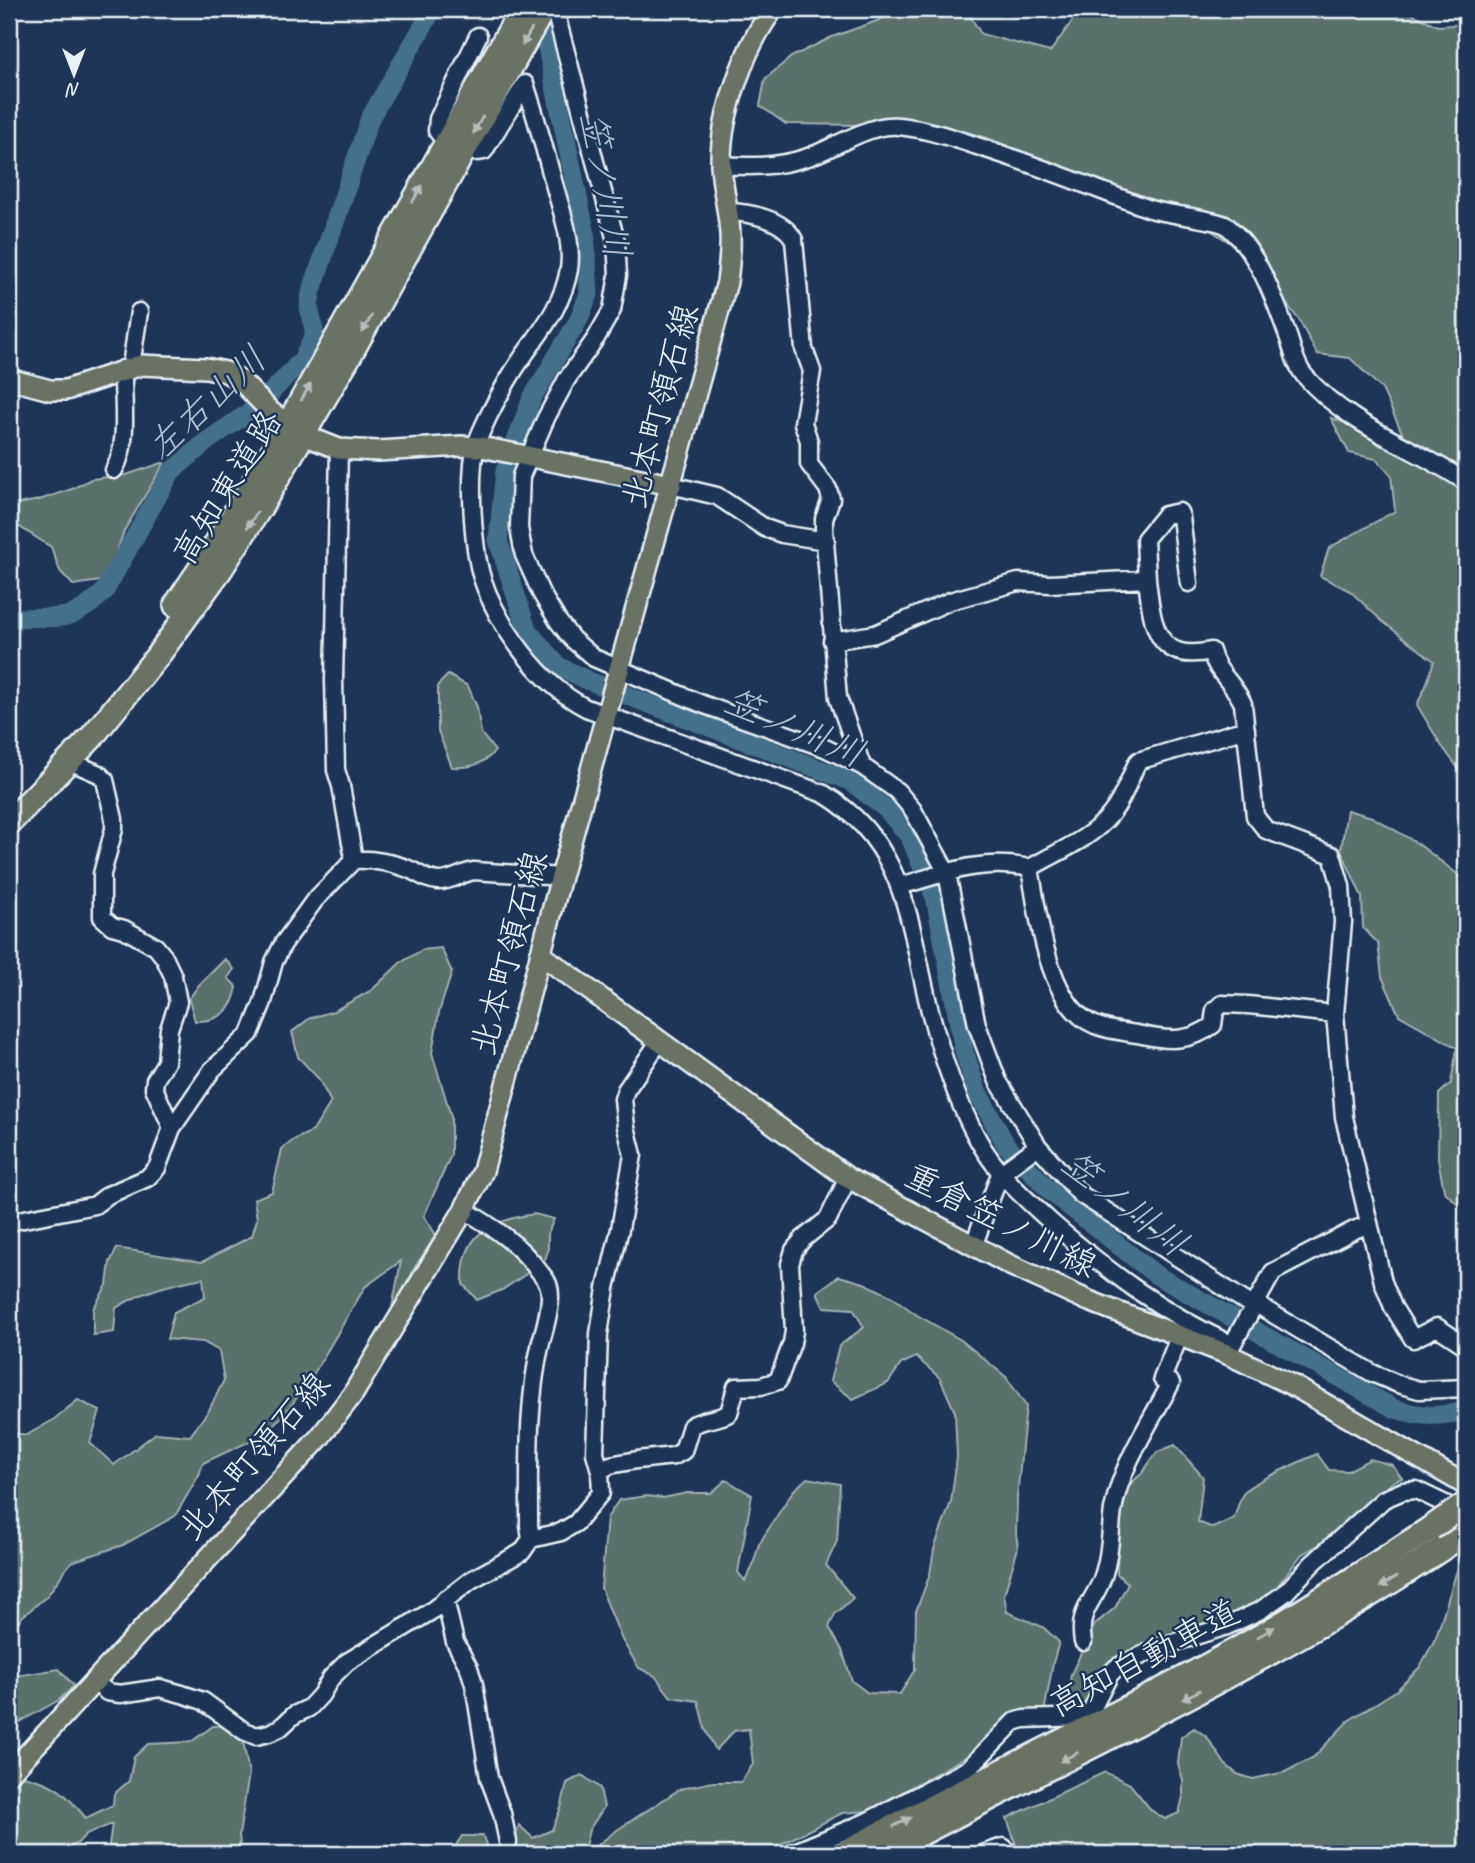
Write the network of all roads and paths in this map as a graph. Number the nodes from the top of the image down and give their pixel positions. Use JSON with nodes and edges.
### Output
{"nodes":[{"id":1,"x":522,"y":9,"type":"edge"},
{"id":2,"x":543,"y":9,"type":"edge"},
{"id":3,"x":562,"y":9,"type":"edge"},
{"id":4,"x":773,"y":9,"type":"edge"},
{"id":5,"x":478,"y":36,"type":"dead end"},
{"id":6,"x":455,"y":147,"type":"junction"},
{"id":7,"x":721,"y":165,"type":"junction"},
{"id":8,"x":727,"y":212,"type":"junction"},
{"id":9,"x":139,"y":312,"type":"dead end"},
{"id":10,"x":127,"y":368,"type":"junction"},
{"id":11,"x":9,"y":379,"type":"edge"},
{"id":12,"x":287,"y":423,"type":"junction"},
{"id":13,"x":478,"y":447,"type":"junction"},
{"id":14,"x":339,"y":449,"type":"junction"},
{"id":15,"x":527,"y":456,"type":"junction"},
{"id":16,"x":114,"y":470,"type":"dead end"},
{"id":17,"x":1466,"y":482,"type":"edge"},
{"id":18,"x":671,"y":485,"type":"junction"},
{"id":19,"x":826,"y":541,"type":"junction"},
{"id":20,"x":1147,"y":579,"type":"junction"},
{"id":21,"x":1189,"y":583,"type":"dead end"},
{"id":22,"x":832,"y":640,"type":"junction"},
{"id":23,"x":619,"y":673,"type":"junction"},
{"id":24,"x":608,"y":715,"type":"junction"},
{"id":25,"x":1246,"y":729,"type":"junction"},
{"id":26,"x":69,"y":761,"type":"junction"},
{"id":27,"x":862,"y":766,"type":"junction"},
{"id":28,"x":9,"y":804,"type":"edge"},
{"id":29,"x":9,"y":823,"type":"edge"},
{"id":30,"x":354,"y":860,"type":"junction"},
{"id":31,"x":1030,"y":868,"type":"junction"},
{"id":32,"x":942,"y":874,"type":"junction"},
{"id":33,"x":561,"y":877,"type":"junction"},
{"id":34,"x":902,"y":885,"type":"junction"},
{"id":35,"x":540,"y":954,"type":"junction"},
{"id":36,"x":1335,"y":1014,"type":"junction"},
{"id":37,"x":659,"y":1042,"type":"junction"},
{"id":38,"x":172,"y":1128,"type":"junction"},
{"id":39,"x":1037,"y":1147,"type":"junction"},
{"id":40,"x":1002,"y":1173,"type":"junction"},
{"id":41,"x":848,"y":1178,"type":"junction"},
{"id":42,"x":464,"y":1210,"type":"junction"},
{"id":43,"x":9,"y":1223,"type":"edge"},
{"id":44,"x":1367,"y":1225,"type":"junction"},
{"id":45,"x":974,"y":1244,"type":"junction"},
{"id":46,"x":1254,"y":1307,"type":"junction"},
{"id":47,"x":1179,"y":1337,"type":"junction"},
{"id":48,"x":1231,"y":1346,"type":"junction"},
{"id":49,"x":1466,"y":1346,"type":"edge"},
{"id":50,"x":1466,"y":1388,"type":"edge"},
{"id":51,"x":600,"y":1471,"type":"junction"},
{"id":52,"x":1466,"y":1485,"type":"edge"},
{"id":53,"x":1466,"y":1504,"type":"edge"},
{"id":54,"x":1466,"y":1514,"type":"edge"},
{"id":55,"x":1466,"y":1532,"type":"edge"},
{"id":56,"x":1439,"y":1537,"type":"junction"},
{"id":57,"x":531,"y":1539,"type":"junction"},
{"id":58,"x":445,"y":1599,"type":"junction"},
{"id":59,"x":1083,"y":1642,"type":"dead end"},
{"id":60,"x":94,"y":1682,"type":"junction"},
{"id":61,"x":1025,"y":1770,"type":"junction"},
{"id":62,"x":9,"y":1774,"type":"edge"},
{"id":63,"x":508,"y":1842,"type":"dead end"},
{"id":64,"x":790,"y":1854,"type":"edge"},
{"id":65,"x":842,"y":1854,"type":"edge"},
{"id":66,"x":883,"y":1854,"type":"edge"},
{"id":67,"x":983,"y":1854,"type":"edge"},
{"id":68,"x":1011,"y":1854,"type":"edge"}],
"edges":[{"from":1,"to":6,"type":"highway","name":"高知東道路"},
{"from":2,"to":6,"type":"highway","name":"高知東道路","one_way":true},
{"from":3,"to":15,"type":"street"},
{"from":4,"to":7,"type":"main road","name":"北本町領石線"},
{"from":5,"to":6,"type":"street"},
{"from":6,"to":12,"type":"highway","name":"高知東道路"},
{"from":6,"to":13,"type":"street"},
{"from":7,"to":8,"type":"main road","name":"北本町領石線"},
{"from":7,"to":17,"type":"street"},
{"from":8,"to":18,"type":"main road","name":"北本町領石線"},
{"from":8,"to":19,"type":"street"},
{"from":9,"to":10,"type":"street"},
{"from":10,"to":11,"type":"main road"},
{"from":10,"to":12,"type":"main road"},
{"from":10,"to":16,"type":"street"},
{"from":12,"to":14,"type":"main road"},
{"from":12,"to":26,"type":"highway","name":"高知東道路","one_way":true},
{"from":12,"to":28,"type":"highway","name":"高知東道路"},
{"from":13,"to":14,"type":"main road"},
{"from":13,"to":15,"type":"main road"},
{"from":13,"to":24,"type":"street"},
{"from":14,"to":30,"type":"street"},
{"from":15,"to":18,"type":"main road"},
{"from":15,"to":23,"type":"street"},
{"from":18,"to":19,"type":"street"},
{"from":18,"to":23,"type":"main road","name":"北本町領石線"},
{"from":19,"to":22,"type":"street"},
{"from":20,"to":21,"type":"street"},
{"from":20,"to":22,"type":"street"},
{"from":20,"to":25,"type":"street"},
{"from":22,"to":27,"type":"street"},
{"from":23,"to":24,"type":"main road","name":"北本町領石線"},
{"from":23,"to":27,"type":"street"},
{"from":24,"to":33,"type":"main road","name":"北本町領石線"},
{"from":24,"to":34,"type":"street"},
{"from":25,"to":31,"type":"street"},
{"from":25,"to":36,"type":"street"},
{"from":26,"to":29,"type":"highway","name":"高知東道路"},
{"from":26,"to":38,"type":"street"},
{"from":27,"to":32,"type":"street"},
{"from":30,"to":33,"type":"street"},
{"from":30,"to":38,"type":"street"},
{"from":31,"to":32,"type":"street"},
{"from":31,"to":36,"type":"street"},
{"from":32,"to":34,"type":"street"},
{"from":32,"to":39,"type":"street"},
{"from":33,"to":35,"type":"main road","name":"北本町領石線"},
{"from":34,"to":40,"type":"street"},
{"from":35,"to":37,"type":"main road","name":"重倉笠ノ川線"},
{"from":35,"to":42,"type":"main road","name":"北本町領石線"},
{"from":36,"to":44,"type":"street"},
{"from":37,"to":41,"type":"main road","name":"重倉笠ノ川線"},
{"from":37,"to":51,"type":"street"},
{"from":38,"to":43,"type":"street"},
{"from":39,"to":40,"type":"street"},
{"from":39,"to":46,"type":"street"},
{"from":40,"to":45,"type":"street"},
{"from":40,"to":48,"type":"street"},
{"from":41,"to":45,"type":"main road","name":"重倉笠ノ川線"},
{"from":41,"to":51,"type":"street"},
{"from":42,"to":57,"type":"street"},
{"from":42,"to":60,"type":"main road","name":"北本町領石線"},
{"from":44,"to":46,"type":"street"},
{"from":44,"to":49,"type":"street"},
{"from":45,"to":47,"type":"main road","name":"重倉笠ノ川線"},
{"from":46,"to":48,"type":"street"},
{"from":46,"to":50,"type":"street"},
{"from":47,"to":48,"type":"main road","name":"重倉笠ノ川線"},
{"from":47,"to":59,"type":"street"},
{"from":48,"to":52,"type":"main road","name":"重倉笠ノ川線"},
{"from":51,"to":57,"type":"street"},
{"from":53,"to":56,"type":"highway","name":"高知自動車道","bridge":true},
{"from":54,"to":64,"type":"street"},
{"from":55,"to":56,"type":"highway","name":"高知自動車道"},
{"from":61,"to":56,"type":"highway","name":"高知自動車道","one_way":true},
{"from":56,"to":61,"type":"highway","name":"高知自動車道","one_way":true},
{"from":57,"to":58,"type":"street"},
{"from":58,"to":60,"type":"street"},
{"from":58,"to":63,"type":"street"},
{"from":60,"to":62,"type":"main road","name":"北本町領石線"},
{"from":65,"to":61,"type":"highway","name":"高知自動車道","one_way":true},
{"from":61,"to":66,"type":"highway","name":"高知自動車道"},
{"from":67,"to":68,"type":"street"}]}
